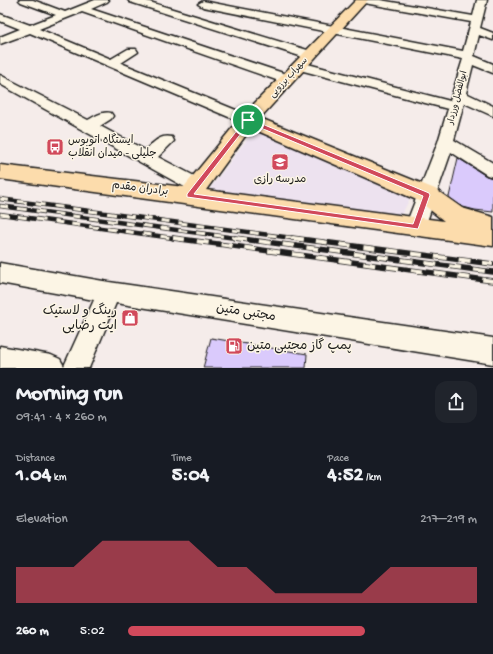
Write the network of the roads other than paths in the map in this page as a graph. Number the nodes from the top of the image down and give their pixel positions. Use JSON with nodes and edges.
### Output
{"nodes":[{"id":1,"x":24,"y":0,"type":"edge"},
{"id":2,"x":101,"y":0,"type":"edge"},
{"id":3,"x":133,"y":0,"type":"edge"},
{"id":4,"x":240,"y":0,"type":"edge"},
{"id":5,"x":363,"y":0,"type":"edge"},
{"id":6,"x":203,"y":4,"type":"dead end"},
{"id":7,"x":81,"y":6,"type":"junction"},
{"id":8,"x":229,"y":9,"type":"junction"},
{"id":9,"x":480,"y":14,"type":"edge"},
{"id":10,"x":64,"y":16,"type":"junction"},
{"id":11,"x":0,"y":17,"type":"edge"},
{"id":12,"x":266,"y":20,"type":"junction"},
{"id":13,"x":254,"y":23,"type":"dead end"},
{"id":14,"x":30,"y":29,"type":"junction"},
{"id":15,"x":334,"y":29,"type":"junction"},
{"id":16,"x":493,"y":37,"type":"edge"},
{"id":17,"x":0,"y":41,"type":"edge"},
{"id":18,"x":132,"y":52,"type":"dead end"},
{"id":19,"x":310,"y":55,"type":"junction"},
{"id":20,"x":468,"y":57,"type":"junction"},
{"id":21,"x":112,"y":63,"type":"junction"},
{"id":22,"x":300,"y":66,"type":"junction"},
{"id":23,"x":493,"y":69,"type":"edge"},
{"id":24,"x":0,"y":79,"type":"edge"},
{"id":25,"x":287,"y":79,"type":"junction"},
{"id":26,"x":456,"y":101,"type":"junction"},
{"id":27,"x":493,"y":112,"type":"edge"},
{"id":28,"x":106,"y":116,"type":"dead end"},
{"id":29,"x":248,"y":120,"type":"junction"},
{"id":30,"x":88,"y":127,"type":"junction"},
{"id":31,"x":160,"y":139,"type":"dead end"},
{"id":32,"x":446,"y":142,"type":"junction"},
{"id":33,"x":140,"y":154,"type":"junction"},
{"id":34,"x":493,"y":171,"type":"edge"},
{"id":35,"x":0,"y":172,"type":"edge"},
{"id":36,"x":0,"y":178,"type":"edge"},
{"id":37,"x":190,"y":194,"type":"junction"},
{"id":38,"x":427,"y":195,"type":"junction"},
{"id":39,"x":493,"y":225,"type":"edge"},
{"id":40,"x":415,"y":227,"type":"junction"},
{"id":41,"x":493,"y":236,"type":"edge"},
{"id":42,"x":0,"y":273,"type":"edge"},
{"id":43,"x":109,"y":292,"type":"junction"},
{"id":44,"x":493,"y":351,"type":"edge"},
{"id":45,"x":0,"y":359,"type":"edge"},
{"id":46,"x":51,"y":368,"type":"edge"},
{"id":47,"x":76,"y":368,"type":"edge"}],
"edges":[{"from":1,"to":10,"type":"street"},
{"from":2,"to":7,"type":"street"},
{"from":3,"to":19,"type":"street"},
{"from":4,"to":8,"type":"street"},
{"from":5,"to":9,"type":"street"},
{"from":5,"to":15,"type":"main road","name":"سهراب برزویی"},
{"from":6,"to":8,"type":"street"},
{"from":7,"to":10,"type":"street"},
{"from":7,"to":25,"type":"street"},
{"from":8,"to":12,"type":"street"},
{"from":9,"to":16,"type":"street"},
{"from":9,"to":20,"type":"street","name":"ابوالفضل ورزدار"},
{"from":10,"to":14,"type":"street"},
{"from":11,"to":14,"type":"street"},
{"from":12,"to":13,"type":"street"},
{"from":12,"to":15,"type":"street"},
{"from":14,"to":17,"type":"street"},
{"from":14,"to":21,"type":"street"},
{"from":15,"to":19,"type":"main road","name":"سهراب برزویی"},
{"from":15,"to":20,"type":"street"},
{"from":18,"to":21,"type":"street"},
{"from":19,"to":22,"type":"main road","name":"سهراب برزویی"},
{"from":20,"to":23,"type":"street"},
{"from":20,"to":26,"type":"street","name":"ابوالفضل ورزدار"},
{"from":21,"to":29,"type":"street"},
{"from":22,"to":25,"type":"main road","name":"سهراب برزویی"},
{"from":22,"to":26,"type":"street"},
{"from":24,"to":30,"type":"street"},
{"from":25,"to":29,"type":"main road","name":"سهراب برزویی"},
{"from":26,"to":27,"type":"street"},
{"from":26,"to":32,"type":"street","name":"ابوالفضل ورزدار"},
{"from":28,"to":30,"type":"street"},
{"from":29,"to":37,"type":"main road","name":"سهراب برزویی"},
{"from":29,"to":38,"type":"main road"},
{"from":30,"to":33,"type":"street"},
{"from":31,"to":33,"type":"street"},
{"from":32,"to":34,"type":"street"},
{"from":32,"to":38,"type":"street","name":"ابوالفضل ورزدار"},
{"from":33,"to":37,"type":"street"},
{"from":35,"to":37,"type":"main road","name":"برادران مقدم"},
{"from":36,"to":37,"type":"main road","name":"برادران مقدم"},
{"from":37,"to":40,"type":"main road","name":"برادران مقدم"},
{"from":38,"to":39,"type":"main road"},
{"from":38,"to":40,"type":"street","name":"ابوالفضل ورزدار"},
{"from":40,"to":41,"type":"main road","name":"برادران مقدم"},
{"from":42,"to":43,"type":"street","name":"مجتبی متین"},
{"from":43,"to":44,"type":"street","name":"مجتبی متین"},
{"from":43,"to":47,"type":"street"},
{"from":45,"to":46,"type":"street"}]}
